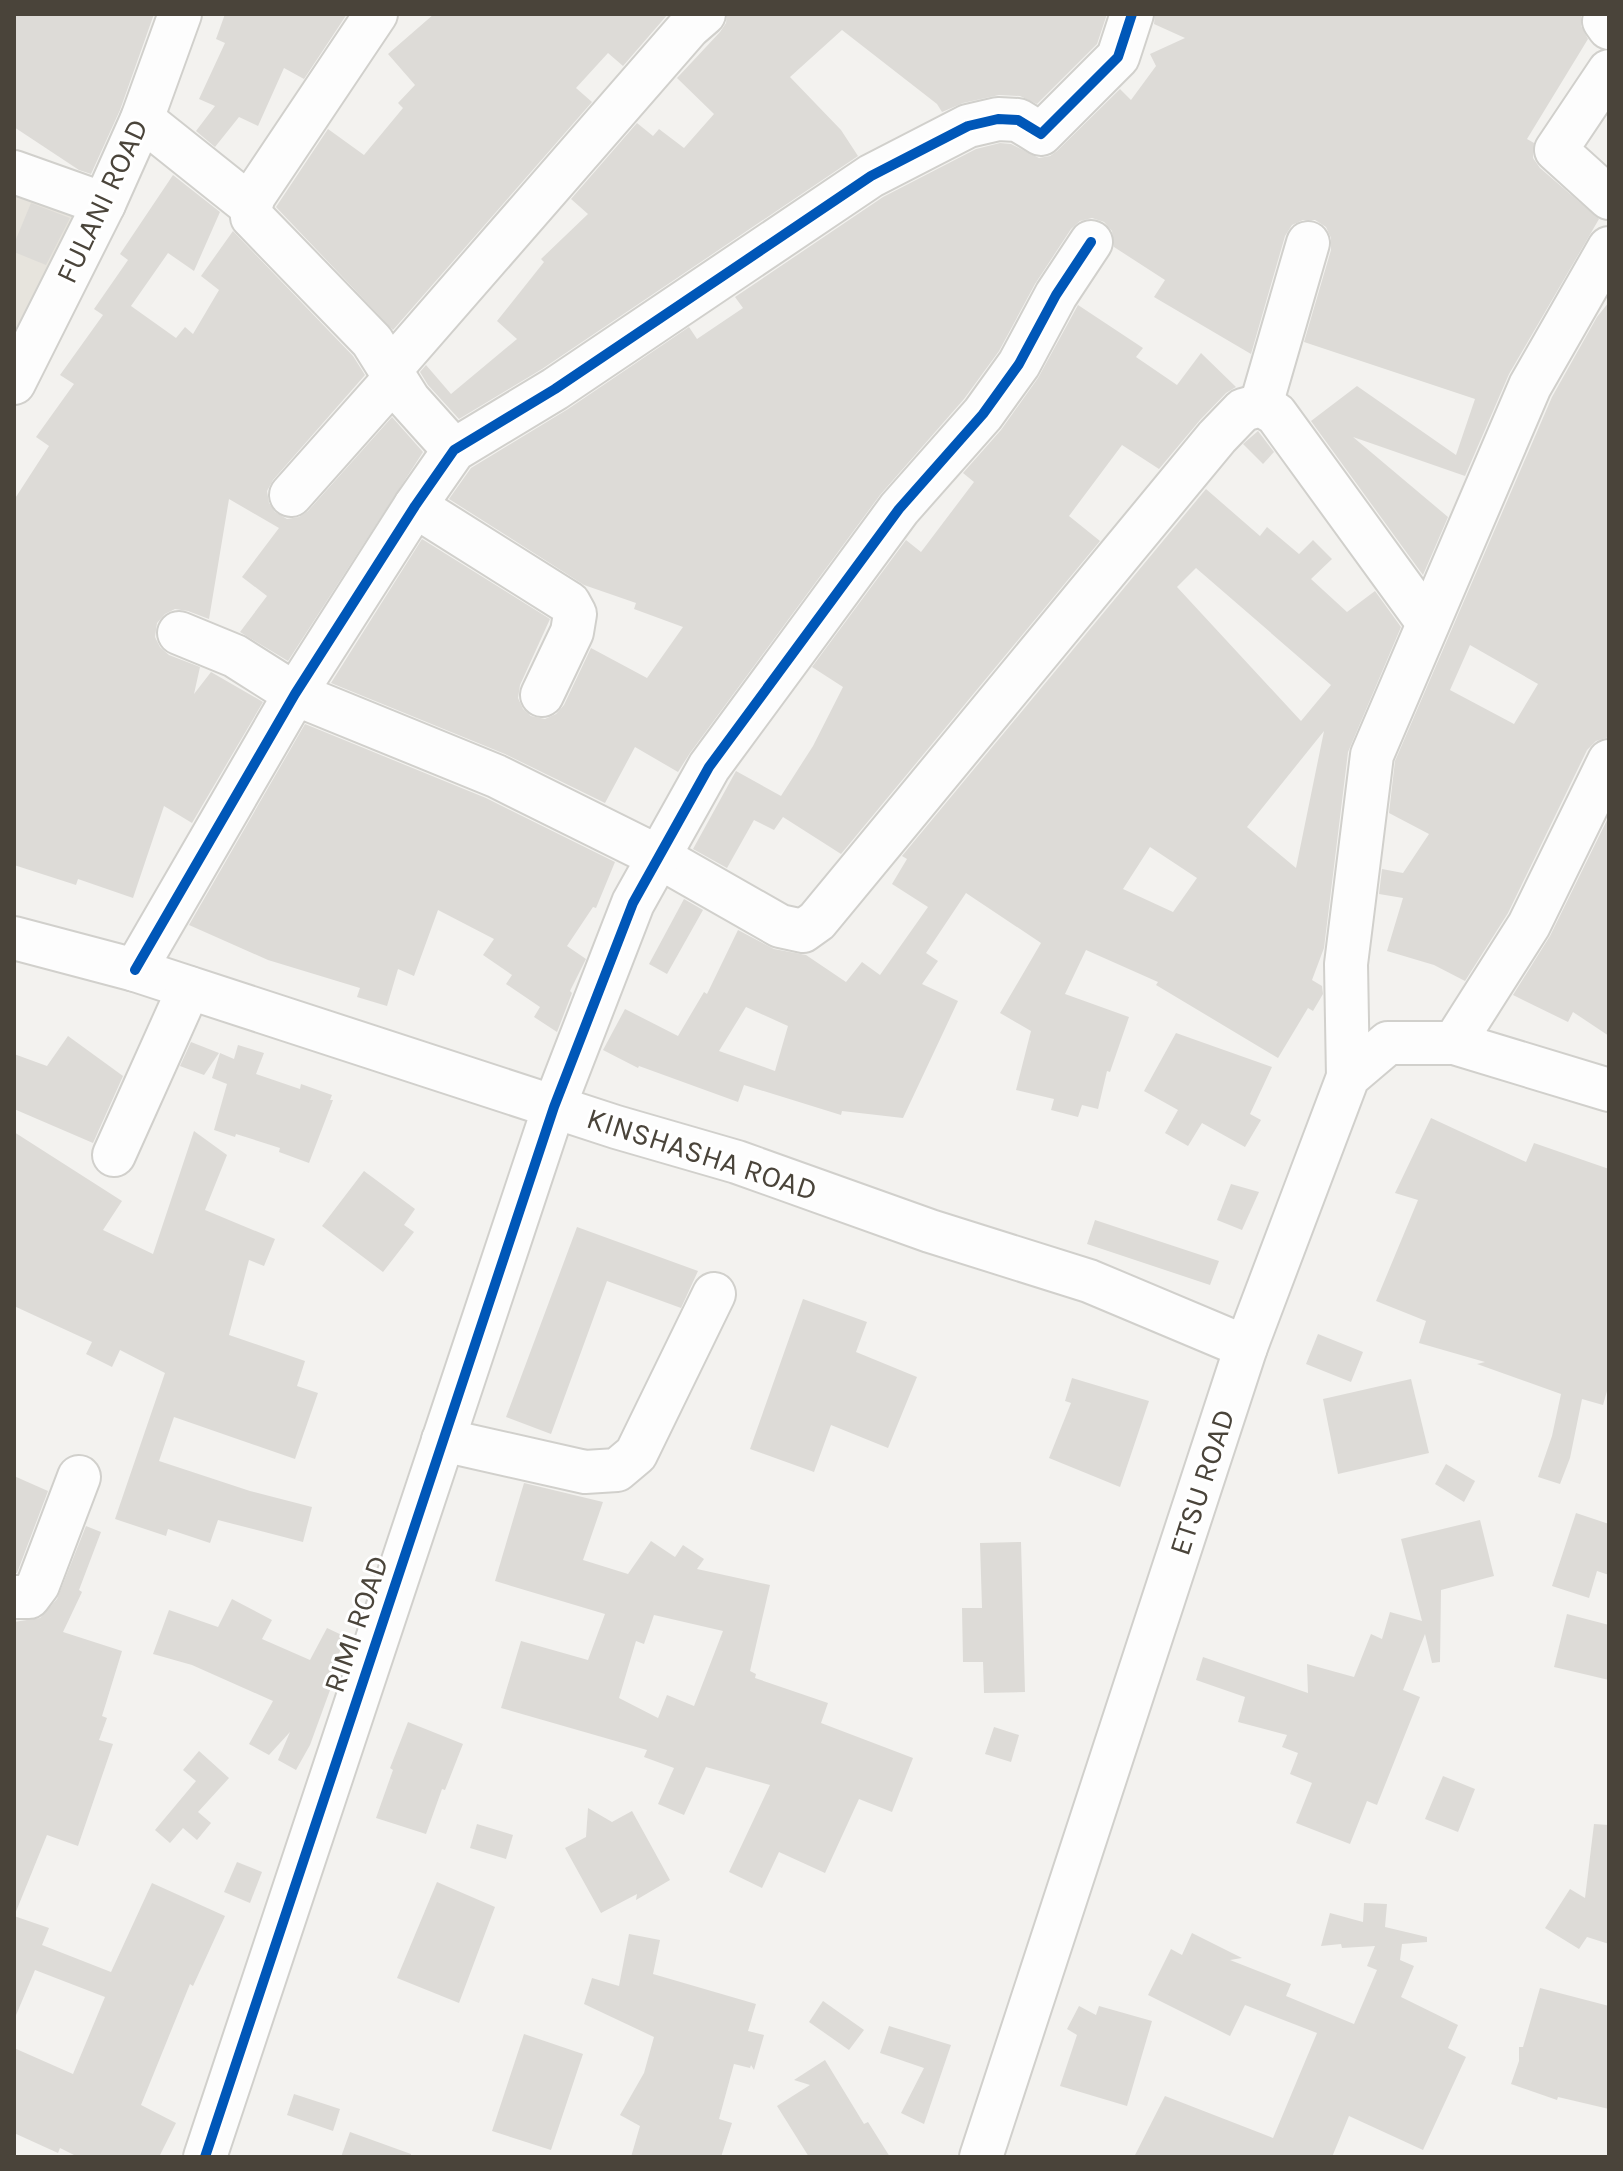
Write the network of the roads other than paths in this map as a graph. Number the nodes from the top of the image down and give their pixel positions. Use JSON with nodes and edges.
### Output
{"nodes":[{"id":1,"x":180,"y":14,"type":"edge"},
{"id":2,"x":376,"y":14,"type":"edge"},
{"id":3,"x":704,"y":14,"type":"edge"},
{"id":4,"x":1132,"y":14,"type":"edge"},
{"id":5,"x":1606,"y":14,"type":"edge"},
{"id":6,"x":1609,"y":28,"type":"edge"},
{"id":7,"x":1609,"y":71,"type":"edge"},
{"id":8,"x":142,"y":119,"type":"junction"},
{"id":9,"x":14,"y":172,"type":"edge"},
{"id":10,"x":1609,"y":198,"type":"edge"},
{"id":11,"x":104,"y":204,"type":"junction"},
{"id":12,"x":251,"y":206,"type":"junction"},
{"id":13,"x":1091,"y":242,"type":"dead end"},
{"id":14,"x":1308,"y":243,"type":"dead end"},
{"id":15,"x":1609,"y":248,"type":"edge"},
{"id":16,"x":393,"y":374,"type":"junction"},
{"id":17,"x":14,"y":383,"type":"edge"},
{"id":18,"x":1261,"y":405,"type":"junction"},
{"id":19,"x":454,"y":450,"type":"junction"},
{"id":20,"x":291,"y":495,"type":"dead end"},
{"id":21,"x":415,"y":506,"type":"junction"},
{"id":22,"x":1428,"y":623,"type":"junction"},
{"id":23,"x":179,"y":633,"type":"dead end"},
{"id":24,"x":295,"y":694,"type":"junction"},
{"id":25,"x":542,"y":695,"type":"dead end"},
{"id":26,"x":1609,"y":761,"type":"edge"},
{"id":27,"x":659,"y":857,"type":"junction"},
{"id":28,"x":14,"y":938,"type":"edge"},
{"id":29,"x":135,"y":970,"type":"junction"},
{"id":30,"x":189,"y":988,"type":"junction"},
{"id":31,"x":1454,"y":1043,"type":"junction"},
{"id":32,"x":1348,"y":1077,"type":"junction"},
{"id":33,"x":1609,"y":1090,"type":"edge"},
{"id":34,"x":554,"y":1107,"type":"junction"},
{"id":35,"x":114,"y":1155,"type":"dead end"},
{"id":36,"x":714,"y":1294,"type":"dead end"},
{"id":37,"x":1246,"y":1347,"type":"junction"},
{"id":38,"x":443,"y":1440,"type":"junction"},
{"id":39,"x":79,"y":1477,"type":"dead end"},
{"id":40,"x":14,"y":1597,"type":"edge"},
{"id":41,"x":205,"y":2157,"type":"edge"},
{"id":42,"x":981,"y":2157,"type":"edge"}],
"edges":[{"from":1,"to":8,"type":"street","name":"FULANI ROAD"},
{"from":2,"to":12,"type":"street"},
{"from":3,"to":16,"type":"street"},
{"from":4,"to":19,"type":"street"},
{"from":5,"to":6,"type":"street"},
{"from":7,"to":10,"type":"street"},
{"from":8,"to":11,"type":"street","name":"FULANI ROAD"},
{"from":8,"to":12,"type":"street"},
{"from":9,"to":11,"type":"street"},
{"from":11,"to":17,"type":"street","name":"FULANI ROAD"},
{"from":12,"to":16,"type":"street"},
{"from":13,"to":27,"type":"street","name":"RIMI ROAD"},
{"from":14,"to":18,"type":"street"},
{"from":15,"to":22,"type":"street"},
{"from":16,"to":19,"type":"street"},
{"from":16,"to":20,"type":"street"},
{"from":18,"to":22,"type":"street"},
{"from":18,"to":27,"type":"street"},
{"from":19,"to":21,"type":"street"},
{"from":21,"to":24,"type":"street"},
{"from":21,"to":25,"type":"street"},
{"from":22,"to":32,"type":"street"},
{"from":23,"to":24,"type":"street"},
{"from":24,"to":27,"type":"street"},
{"from":24,"to":29,"type":"street"},
{"from":26,"to":31,"type":"street"},
{"from":27,"to":34,"type":"street","name":"RIMI ROAD"},
{"from":28,"to":29,"type":"street","name":"KINSHASHA ROAD"},
{"from":29,"to":30,"type":"street","name":"KINSHASHA ROAD"},
{"from":30,"to":34,"type":"street","name":"KINSHASHA ROAD"},
{"from":30,"to":35,"type":"street"},
{"from":31,"to":32,"type":"street","name":"ETSU ROAD"},
{"from":31,"to":33,"type":"street","name":"ETSU ROAD"},
{"from":32,"to":37,"type":"street","name":"ETSU ROAD"},
{"from":34,"to":37,"type":"street","name":"KINSHASHA ROAD"},
{"from":34,"to":38,"type":"street","name":"RIMI ROAD"},
{"from":36,"to":38,"type":"street"},
{"from":37,"to":42,"type":"street","name":"ETSU ROAD"},
{"from":38,"to":41,"type":"street","name":"RIMI ROAD"},
{"from":39,"to":40,"type":"street"}]}
